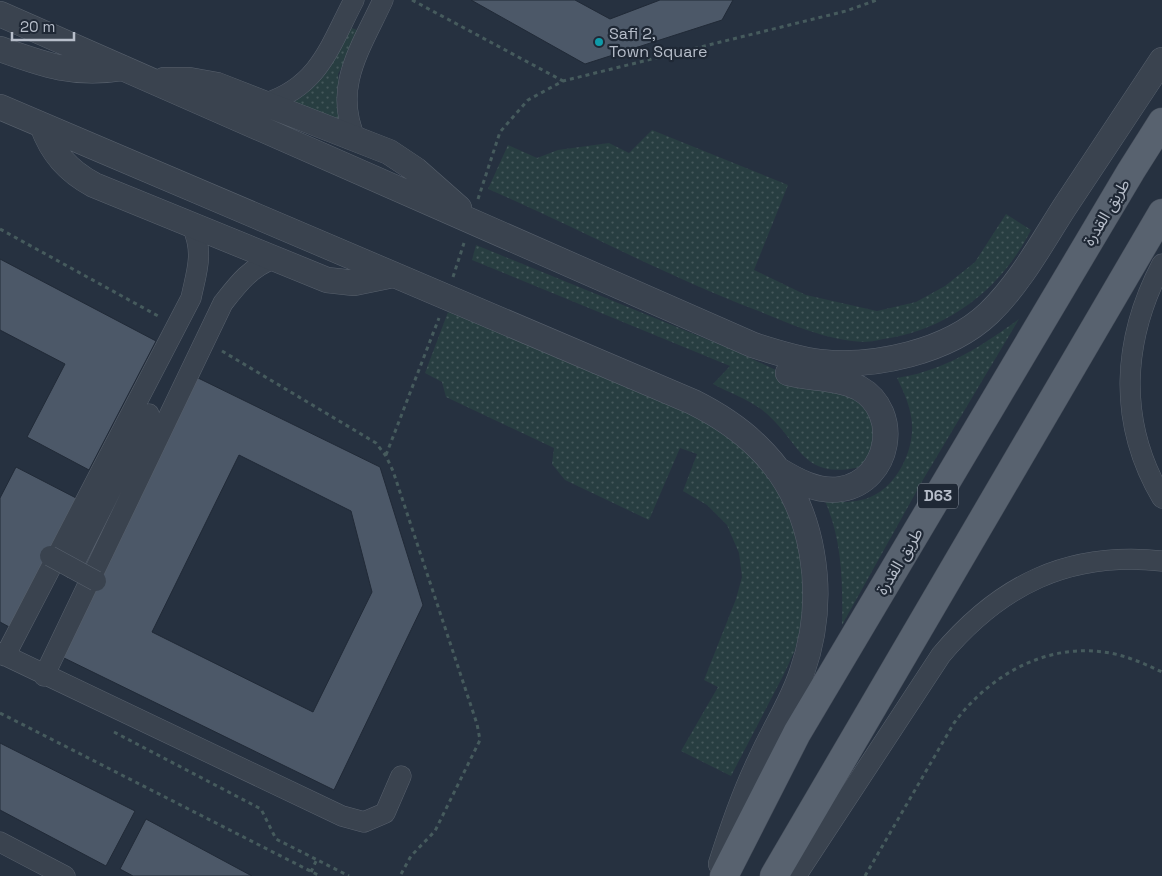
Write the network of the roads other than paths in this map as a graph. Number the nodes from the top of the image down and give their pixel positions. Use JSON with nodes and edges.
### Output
{"nodes":[{"id":1,"x":354,"y":0,"type":"edge"},
{"id":2,"x":383,"y":0,"type":"edge"},
{"id":3,"x":0,"y":14,"type":"edge"},
{"id":4,"x":0,"y":49,"type":"edge"},
{"id":5,"x":1162,"y":60,"type":"edge"},
{"id":6,"x":122,"y":68,"type":"junction"},
{"id":7,"x":154,"y":81,"type":"junction"},
{"id":8,"x":266,"y":103,"type":"junction"},
{"id":9,"x":0,"y":107,"type":"edge"},
{"id":10,"x":1162,"y":122,"type":"edge"},
{"id":11,"x":42,"y":125,"type":"junction"},
{"id":12,"x":356,"y":140,"type":"junction"},
{"id":13,"x":1162,"y":213,"type":"edge"},
{"id":14,"x":471,"y":221,"type":"junction"},
{"id":15,"x":192,"y":226,"type":"junction"},
{"id":16,"x":273,"y":259,"type":"junction"},
{"id":17,"x":1162,"y":264,"type":"edge"},
{"id":18,"x":393,"y":275,"type":"junction"},
{"id":19,"x":747,"y":342,"type":"junction"},
{"id":20,"x":149,"y":414,"type":"junction"},
{"id":21,"x":776,"y":469,"type":"junction"},
{"id":22,"x":1162,"y":498,"type":"edge"},
{"id":23,"x":50,"y":556,"type":"dead end"},
{"id":24,"x":1162,"y":561,"type":"edge"},
{"id":25,"x":72,"y":568,"type":"junction"},
{"id":26,"x":96,"y":581,"type":"dead end"},
{"id":27,"x":2,"y":655,"type":"edge"},
{"id":28,"x":44,"y":676,"type":"junction"},
{"id":29,"x":401,"y":776,"type":"dead end"},
{"id":30,"x":0,"y":842,"type":"edge"},
{"id":31,"x":65,"y":876,"type":"edge"},
{"id":32,"x":718,"y":876,"type":"edge"},
{"id":33,"x":724,"y":876,"type":"edge"},
{"id":34,"x":774,"y":876,"type":"edge"},
{"id":35,"x":796,"y":876,"type":"edge"}],
"edges":[{"from":1,"to":8,"type":"street"},
{"from":2,"to":12,"type":"street"},
{"from":3,"to":6,"type":"street"},
{"from":4,"to":6,"type":"street"},
{"from":5,"to":19,"type":"street"},
{"from":6,"to":7,"type":"street"},
{"from":7,"to":8,"type":"street"},
{"from":7,"to":14,"type":"street"},
{"from":8,"to":12,"type":"street"},
{"from":9,"to":11,"type":"street"},
{"from":10,"to":33,"type":"main road","name":"طريق القدرة","number":"D63"},
{"from":11,"to":15,"type":"street"},
{"from":11,"to":18,"type":"street"},
{"from":12,"to":14,"type":"street"},
{"from":13,"to":34,"type":"main road"},
{"from":14,"to":19,"type":"street"},
{"from":15,"to":16,"type":"street"},
{"from":15,"to":20,"type":"street"},
{"from":16,"to":18,"type":"street"},
{"from":16,"to":20,"type":"street"},
{"from":17,"to":22,"type":"street"},
{"from":18,"to":21,"type":"street"},
{"from":19,"to":21,"type":"street"},
{"from":20,"to":25,"type":"street"},
{"from":20,"to":27,"type":"street"},
{"from":20,"to":28,"type":"street"},
{"from":21,"to":32,"type":"street"},
{"from":23,"to":25,"type":"street","bridge":true},
{"from":24,"to":35,"type":"street"},
{"from":25,"to":26,"type":"street","bridge":true},
{"from":27,"to":28,"type":"street"},
{"from":28,"to":29,"type":"street"},
{"from":30,"to":31,"type":"street"}]}
